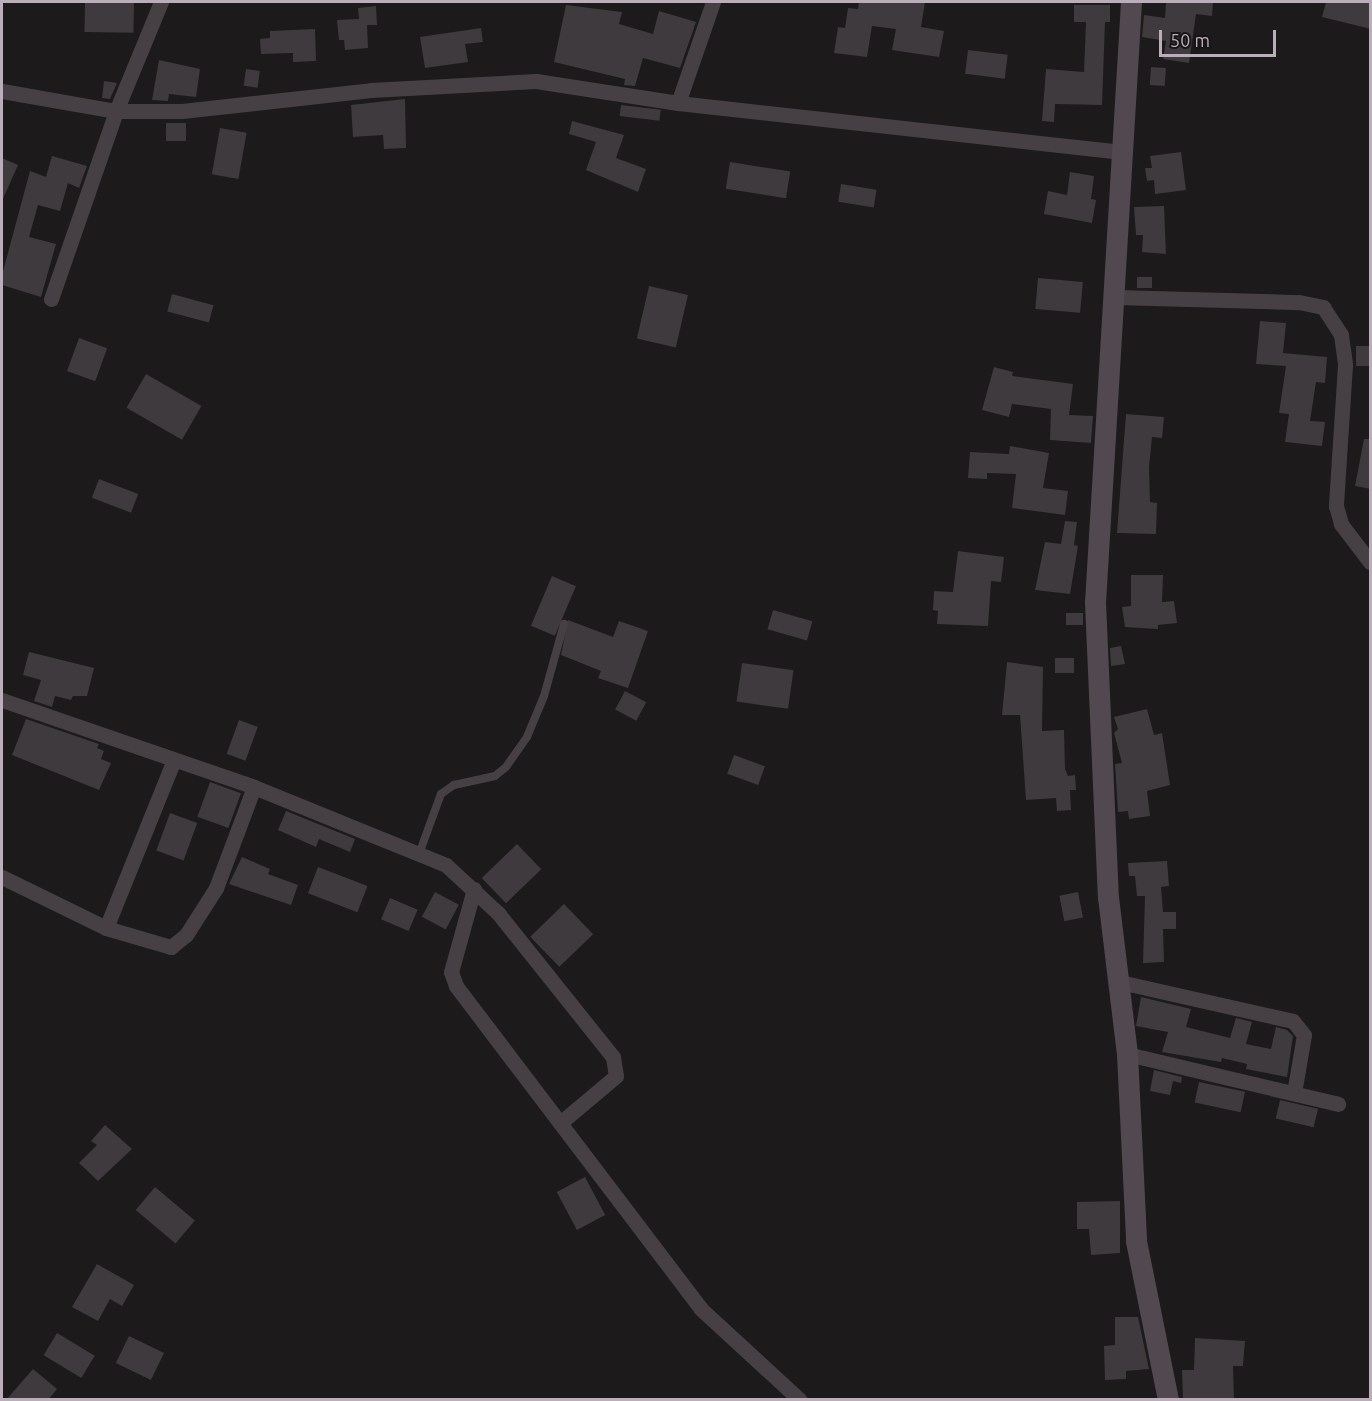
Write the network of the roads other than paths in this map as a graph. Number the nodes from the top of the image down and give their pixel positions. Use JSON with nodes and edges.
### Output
{"nodes":[{"id":1,"x":161,"y":2,"type":"edge"},
{"id":2,"x":714,"y":2,"type":"edge"},
{"id":3,"x":1131,"y":2,"type":"edge"},
{"id":4,"x":2,"y":92,"type":"edge"},
{"id":5,"x":678,"y":103,"type":"junction"},
{"id":6,"x":116,"y":111,"type":"junction"},
{"id":7,"x":1124,"y":152,"type":"junction"},
{"id":8,"x":1115,"y":297,"type":"junction"},
{"id":9,"x":51,"y":299,"type":"dead end"},
{"id":10,"x":1371,"y":562,"type":"edge"},
{"id":11,"x":564,"y":624,"type":"dead end"},
{"id":12,"x":2,"y":700,"type":"edge"},
{"id":13,"x":174,"y":760,"type":"junction"},
{"id":14,"x":254,"y":787,"type":"junction"},
{"id":15,"x":418,"y":854,"type":"junction"},
{"id":16,"x":3,"y":880,"type":"edge"},
{"id":17,"x":474,"y":889,"type":"junction"},
{"id":18,"x":106,"y":928,"type":"junction"},
{"id":19,"x":1120,"y":982,"type":"junction"},
{"id":20,"x":1127,"y":1054,"type":"junction"},
{"id":21,"x":1294,"y":1093,"type":"junction"},
{"id":22,"x":1338,"y":1104,"type":"dead end"},
{"id":23,"x":560,"y":1123,"type":"junction"},
{"id":24,"x":800,"y":1400,"type":"edge"},
{"id":25,"x":1168,"y":1400,"type":"edge"}],
"edges":[{"from":1,"to":6,"type":"street"},
{"from":2,"to":5,"type":"street"},
{"from":3,"to":7,"type":"street"},
{"from":4,"to":6,"type":"street"},
{"from":5,"to":6,"type":"street"},
{"from":5,"to":7,"type":"street"},
{"from":6,"to":9,"type":"street"},
{"from":7,"to":8,"type":"street"},
{"from":8,"to":10,"type":"street"},
{"from":8,"to":19,"type":"street"},
{"from":11,"to":15,"type":"lane"},
{"from":12,"to":13,"type":"street"},
{"from":13,"to":14,"type":"street"},
{"from":13,"to":18,"type":"street"},
{"from":14,"to":15,"type":"street"},
{"from":14,"to":18,"type":"street"},
{"from":15,"to":17,"type":"street"},
{"from":16,"to":18,"type":"street"},
{"from":17,"to":23,"type":"street"},
{"from":17,"to":23,"type":"street"},
{"from":19,"to":20,"type":"street"},
{"from":19,"to":21,"type":"street"},
{"from":20,"to":21,"type":"street"},
{"from":20,"to":25,"type":"street"},
{"from":21,"to":22,"type":"street"},
{"from":23,"to":24,"type":"street"}]}
